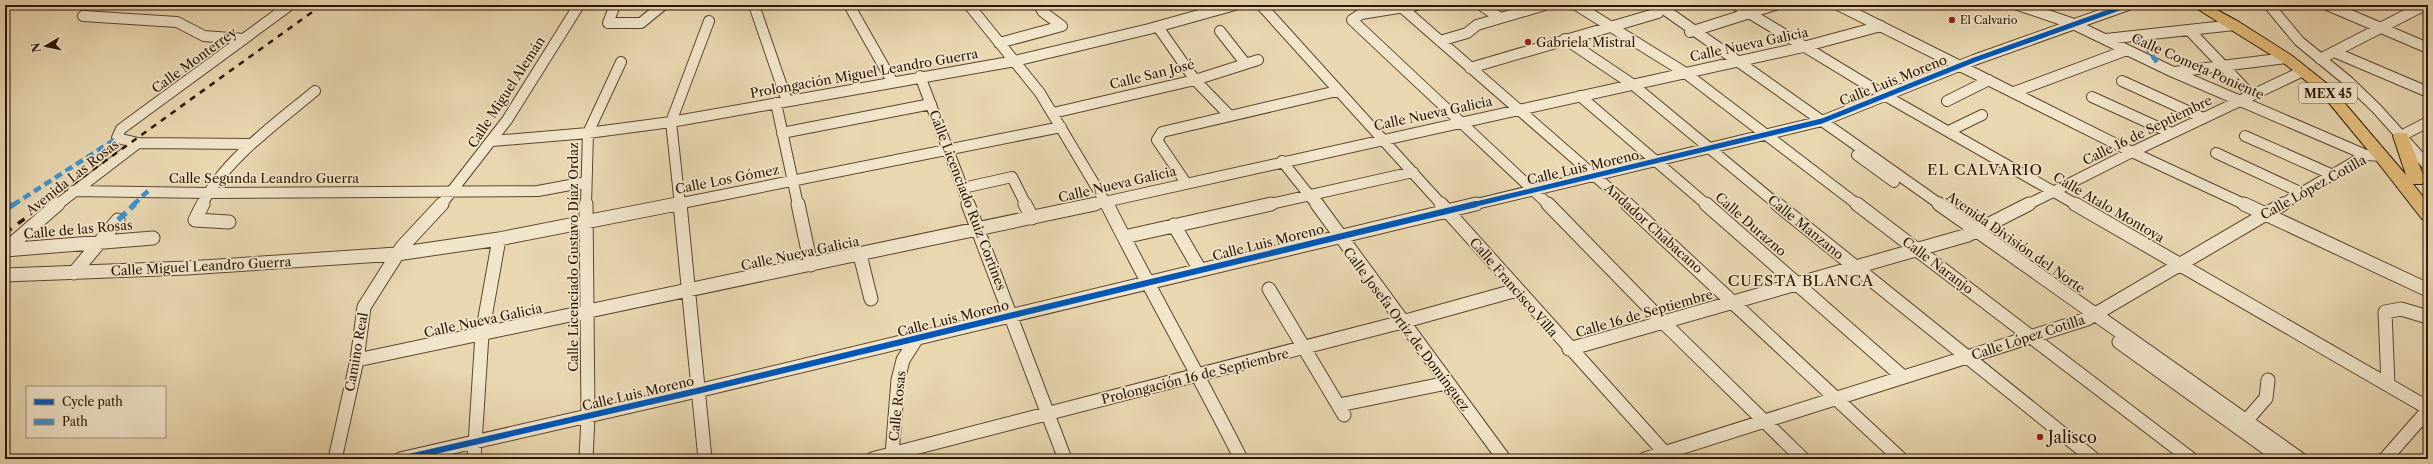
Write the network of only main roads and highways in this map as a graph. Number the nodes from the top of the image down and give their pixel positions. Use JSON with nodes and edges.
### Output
{"nodes":[{"id":1,"x":2198,"y":5,"type":"edge"},
{"id":2,"x":2209,"y":5,"type":"edge"},
{"id":3,"x":2376,"y":134,"type":"junction"},
{"id":4,"x":2401,"y":136,"type":"road end"},
{"id":5,"x":2374,"y":156,"type":"junction"},
{"id":6,"x":2416,"y":180,"type":"junction"},
{"id":7,"x":2428,"y":194,"type":"edge"},
{"id":8,"x":2428,"y":214,"type":"edge"}],
"edges":[{"from":1,"to":5,"type":"highway","number":"MEX 45"},
{"from":2,"to":3,"type":"highway","number":"MEX 45"},
{"from":3,"to":5,"type":"highway"},
{"from":3,"to":6,"type":"highway","number":"MEX 45"},
{"from":4,"to":6,"type":"highway"},
{"from":5,"to":7,"type":"highway"},
{"from":5,"to":8,"type":"highway","number":"MEX 45"},
{"from":6,"to":7,"type":"highway","number":"MEX 45"}]}
